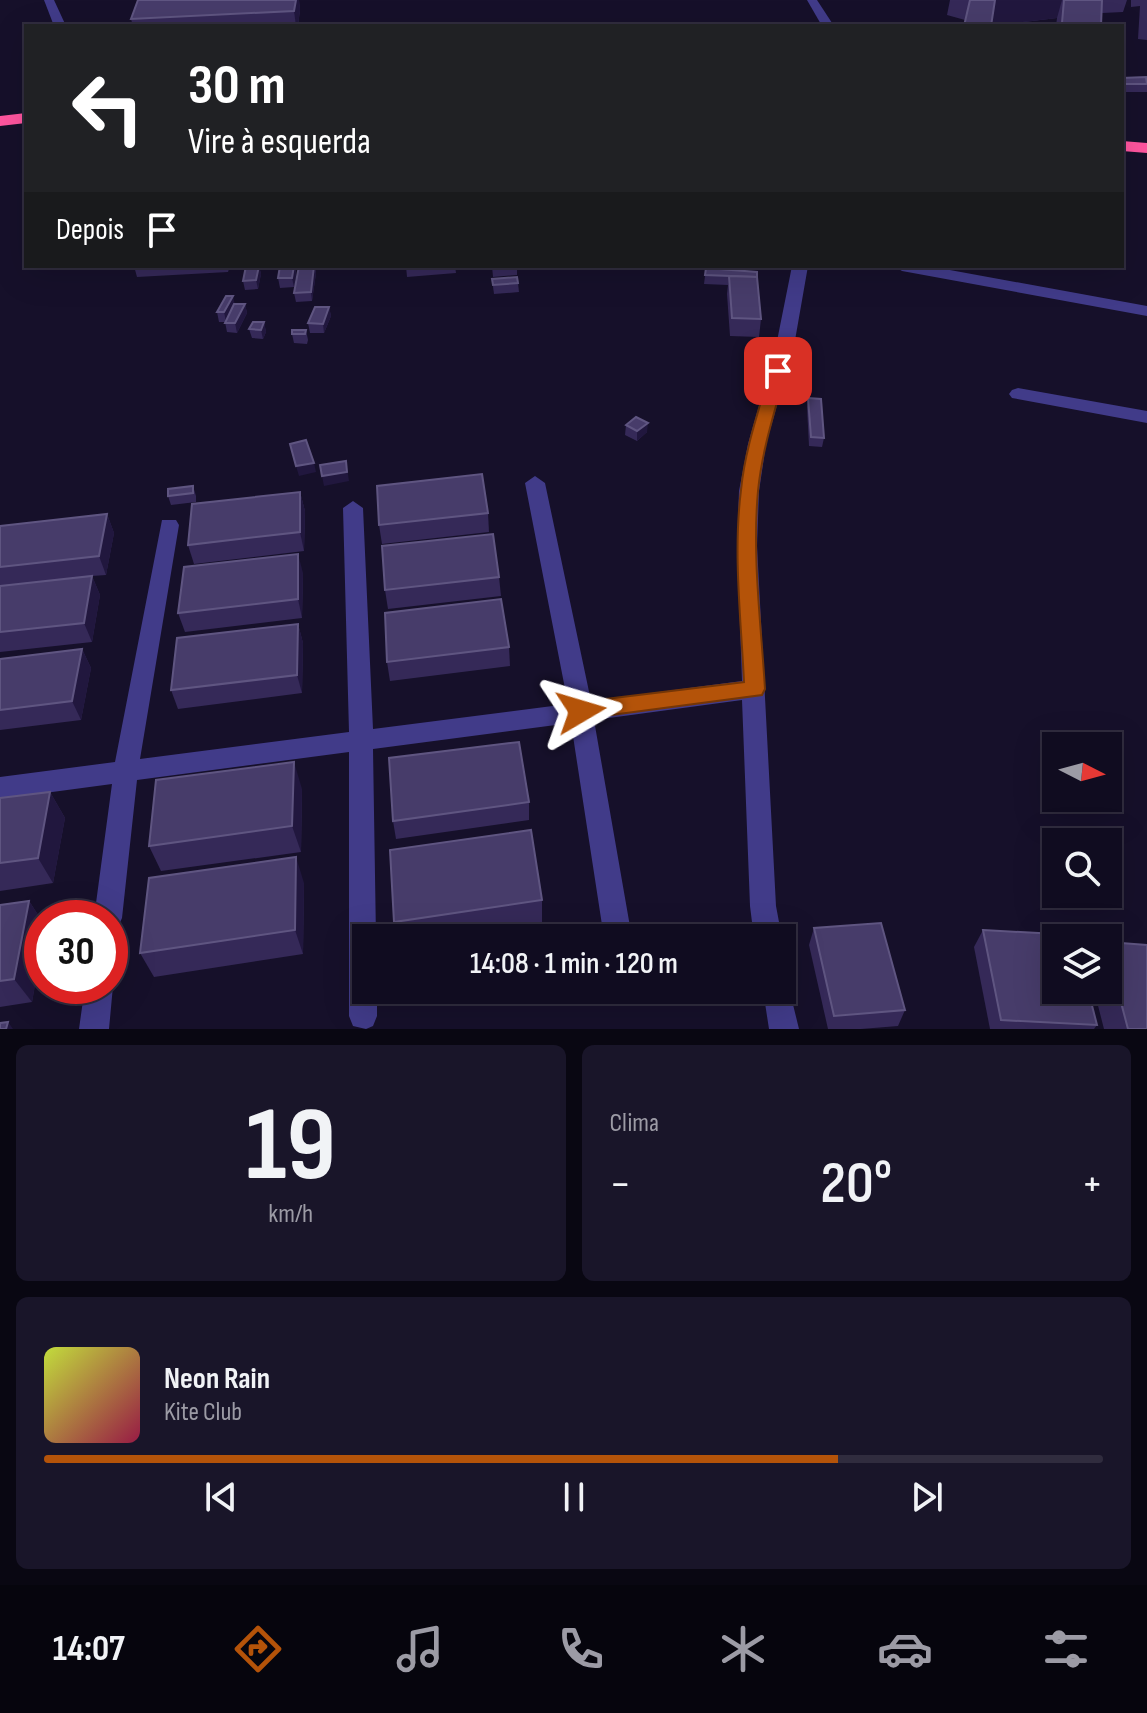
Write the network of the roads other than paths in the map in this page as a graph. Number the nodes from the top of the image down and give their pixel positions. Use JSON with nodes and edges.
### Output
{"nodes":[{"id":1,"x":49,"y":0,"type":"edge"},
{"id":2,"x":812,"y":0,"type":"edge"},
{"id":3,"x":59,"y":24,"type":"edge"},
{"id":4,"x":827,"y":24,"type":"edge"},
{"id":5,"x":24,"y":118,"type":"edge"},
{"id":6,"x":0,"y":121,"type":"edge"},
{"id":7,"x":1124,"y":146,"type":"edge"},
{"id":8,"x":1147,"y":148,"type":"edge"},
{"id":9,"x":800,"y":268,"type":"edge"},
{"id":10,"x":913,"y":268,"type":"edge"},
{"id":11,"x":1147,"y":311,"type":"edge"},
{"id":12,"x":1018,"y":394,"type":"dead end"},
{"id":13,"x":1147,"y":417,"type":"edge"},
{"id":14,"x":535,"y":483,"type":"dead end"},
{"id":15,"x":353,"y":508,"type":"dead end"},
{"id":16,"x":169,"y":525,"type":"dead end"},
{"id":17,"x":754,"y":689,"type":"junction"},
{"id":18,"x":581,"y":711,"type":"junction"},
{"id":19,"x":361,"y":739,"type":"junction"},
{"id":20,"x":126,"y":770,"type":"junction"},
{"id":21,"x":0,"y":788,"type":"edge"},
{"id":22,"x":110,"y":900,"type":"edge"},
{"id":23,"x":616,"y":924,"type":"edge"},
{"id":24,"x":766,"y":924,"type":"edge"},
{"id":25,"x":97,"y":1004,"type":"edge"},
{"id":26,"x":780,"y":1004,"type":"edge"},
{"id":27,"x":363,"y":1016,"type":"dead end"},
{"id":28,"x":94,"y":1029,"type":"edge"},
{"id":29,"x":784,"y":1029,"type":"edge"}],
"edges":[{"from":1,"to":3,"type":"street"},
{"from":2,"to":4,"type":"street"},
{"from":5,"to":6,"type":"highway"},
{"from":7,"to":8,"type":"highway"},
{"from":9,"to":17,"type":"street"},
{"from":10,"to":11,"type":"street"},
{"from":12,"to":13,"type":"street"},
{"from":14,"to":18,"type":"street"},
{"from":15,"to":19,"type":"street"},
{"from":16,"to":20,"type":"street"},
{"from":17,"to":18,"type":"street"},
{"from":17,"to":24,"type":"street"},
{"from":18,"to":19,"type":"street"},
{"from":18,"to":23,"type":"street"},
{"from":19,"to":20,"type":"street"},
{"from":19,"to":27,"type":"street"},
{"from":20,"to":21,"type":"street"},
{"from":20,"to":22,"type":"street"},
{"from":25,"to":28,"type":"street"},
{"from":26,"to":29,"type":"street"}]}
